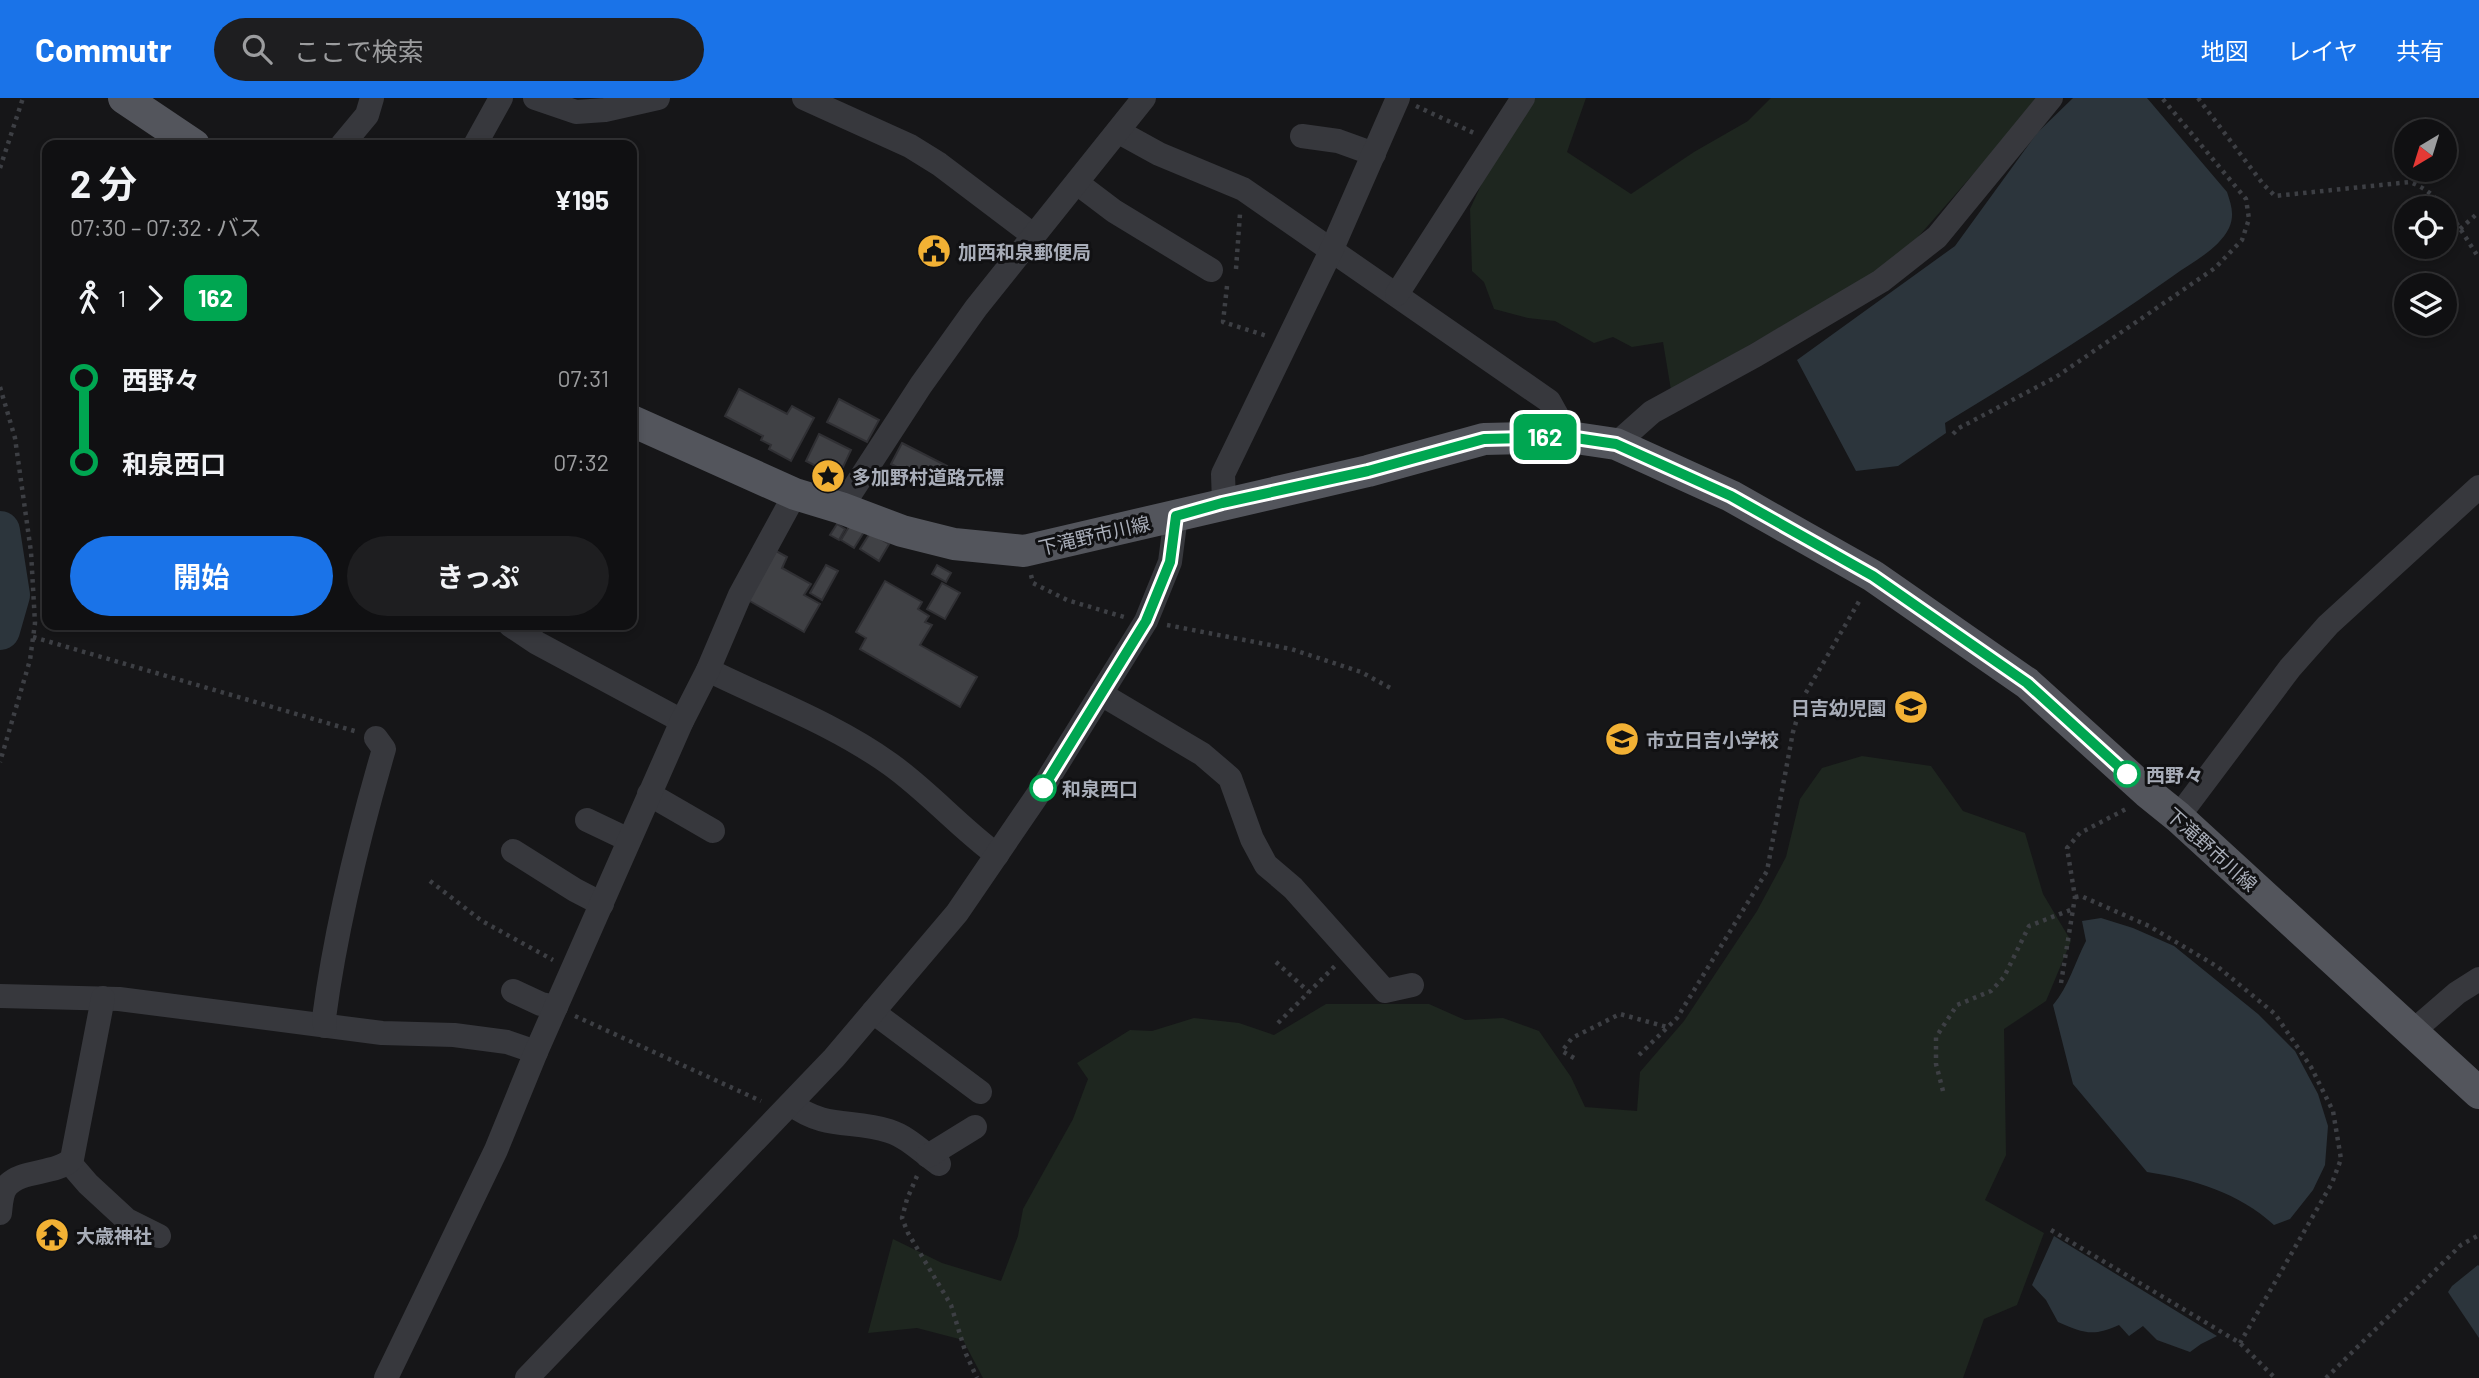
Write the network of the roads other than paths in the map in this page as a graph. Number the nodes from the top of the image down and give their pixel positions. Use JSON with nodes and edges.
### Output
{"nodes":[{"id":1,"x":124,"y":98,"type":"edge"},
{"id":2,"x":372,"y":98,"type":"edge"},
{"id":3,"x":501,"y":98,"type":"edge"},
{"id":4,"x":535,"y":98,"type":"edge"},
{"id":5,"x":658,"y":98,"type":"edge"},
{"id":6,"x":804,"y":98,"type":"edge"},
{"id":7,"x":1523,"y":98,"type":"edge"},
{"id":8,"x":2051,"y":98,"type":"edge"},
{"id":9,"x":1136,"y":101,"type":"edge"},
{"id":10,"x":1405,"y":101,"type":"edge"},
{"id":11,"x":1119,"y":132,"type":"junction"},
{"id":12,"x":1302,"y":136,"type":"dead end"},
{"id":13,"x":187,"y":140,"type":"edge"},
{"id":14,"x":346,"y":140,"type":"edge"},
{"id":15,"x":478,"y":140,"type":"edge"},
{"id":16,"x":1374,"y":154,"type":"junction"},
{"id":17,"x":1077,"y":183,"type":"junction"},
{"id":18,"x":1033,"y":235,"type":"junction"},
{"id":19,"x":1331,"y":251,"type":"junction"},
{"id":20,"x":1220,"y":275,"type":"road end"},
{"id":21,"x":1396,"y":294,"type":"junction"},
{"id":22,"x":637,"y":423,"type":"edge"},
{"id":23,"x":1569,"y":437,"type":"junction"},
{"id":24,"x":1616,"y":444,"type":"junction"},
{"id":25,"x":2479,"y":487,"type":"edge"},
{"id":26,"x":795,"y":494,"type":"junction"},
{"id":27,"x":1224,"y":503,"type":"junction"},
{"id":28,"x":841,"y":508,"type":"junction"},
{"id":29,"x":1176,"y":516,"type":"junction"},
{"id":30,"x":518,"y":630,"type":"edge"},
{"id":31,"x":708,"y":670,"type":"junction"},
{"id":32,"x":1101,"y":694,"type":"junction"},
{"id":33,"x":682,"y":721,"type":"junction"},
{"id":34,"x":376,"y":738,"type":"road end"},
{"id":35,"x":649,"y":794,"type":"junction"},
{"id":36,"x":2178,"y":817,"type":"junction"},
{"id":37,"x":587,"y":820,"type":"dead end"},
{"id":38,"x":713,"y":831,"type":"dead end"},
{"id":39,"x":629,"y":840,"type":"junction"},
{"id":40,"x":513,"y":851,"type":"dead end"},
{"id":41,"x":997,"y":855,"type":"junction"},
{"id":42,"x":601,"y":904,"type":"junction"},
{"id":43,"x":2479,"y":979,"type":"edge"},
{"id":44,"x":1412,"y":985,"type":"dead end"},
{"id":45,"x":513,"y":991,"type":"dead end"},
{"id":46,"x":0,"y":996,"type":"edge"},
{"id":47,"x":103,"y":998,"type":"junction"},
{"id":48,"x":556,"y":1007,"type":"junction"},
{"id":49,"x":873,"y":1012,"type":"junction"},
{"id":50,"x":326,"y":1026,"type":"junction"},
{"id":51,"x":2412,"y":1032,"type":"junction"},
{"id":52,"x":536,"y":1052,"type":"junction"},
{"id":53,"x":979,"y":1092,"type":"dead end"},
{"id":54,"x":2479,"y":1093,"type":"edge"},
{"id":55,"x":788,"y":1108,"type":"junction"},
{"id":56,"x":975,"y":1128,"type":"dead end"},
{"id":57,"x":69,"y":1162,"type":"junction"},
{"id":58,"x":0,"y":1213,"type":"edge"},
{"id":59,"x":159,"y":1236,"type":"dead end"},
{"id":60,"x":386,"y":1378,"type":"edge"},
{"id":61,"x":527,"y":1378,"type":"edge"}],
"edges":[{"from":1,"to":13,"type":"main road"},
{"from":2,"to":14,"type":"street"},
{"from":3,"to":15,"type":"street"},
{"from":4,"to":5,"type":"street"},
{"from":6,"to":18,"type":"street"},
{"from":7,"to":21,"type":"street"},
{"from":8,"to":24,"type":"street"},
{"from":9,"to":11,"type":"street"},
{"from":10,"to":16,"type":"street"},
{"from":11,"to":17,"type":"street"},
{"from":11,"to":19,"type":"street"},
{"from":12,"to":16,"type":"street"},
{"from":16,"to":19,"type":"street"},
{"from":17,"to":18,"type":"street"},
{"from":17,"to":20,"type":"street"},
{"from":18,"to":28,"type":"street"},
{"from":19,"to":21,"type":"street"},
{"from":19,"to":27,"type":"street"},
{"from":21,"to":23,"type":"street"},
{"from":22,"to":26,"type":"main road","name":"下滝野市川線"},
{"from":23,"to":24,"type":"main road","name":"下滝野市川線"},
{"from":23,"to":27,"type":"main road","name":"下滝野市川線"},
{"from":24,"to":36,"type":"main road","name":"下滝野市川線"},
{"from":25,"to":36,"type":"street"},
{"from":26,"to":28,"type":"main road","name":"下滝野市川線"},
{"from":26,"to":31,"type":"street"},
{"from":27,"to":29,"type":"main road","name":"下滝野市川線"},
{"from":28,"to":29,"type":"main road","name":"下滝野市川線"},
{"from":29,"to":32,"type":"street"},
{"from":30,"to":33,"type":"street"},
{"from":31,"to":33,"type":"street"},
{"from":31,"to":41,"type":"street"},
{"from":32,"to":41,"type":"street"},
{"from":32,"to":44,"type":"street"},
{"from":33,"to":35,"type":"street"},
{"from":34,"to":50,"type":"street"},
{"from":35,"to":38,"type":"street"},
{"from":35,"to":39,"type":"street"},
{"from":36,"to":51,"type":"main road","name":"下滝野市川線"},
{"from":37,"to":39,"type":"street"},
{"from":39,"to":42,"type":"street"},
{"from":40,"to":42,"type":"street"},
{"from":41,"to":49,"type":"street"},
{"from":42,"to":48,"type":"street"},
{"from":43,"to":51,"type":"street"},
{"from":45,"to":48,"type":"street"},
{"from":46,"to":47,"type":"street"},
{"from":47,"to":50,"type":"street"},
{"from":47,"to":57,"type":"street"},
{"from":48,"to":52,"type":"street"},
{"from":49,"to":53,"type":"street"},
{"from":49,"to":55,"type":"street"},
{"from":50,"to":52,"type":"street"},
{"from":51,"to":54,"type":"main road","name":"下滝野市川線"},
{"from":52,"to":60,"type":"street"},
{"from":55,"to":56,"type":"street"},
{"from":55,"to":61,"type":"street"},
{"from":57,"to":58,"type":"street"},
{"from":57,"to":59,"type":"street"}]}
